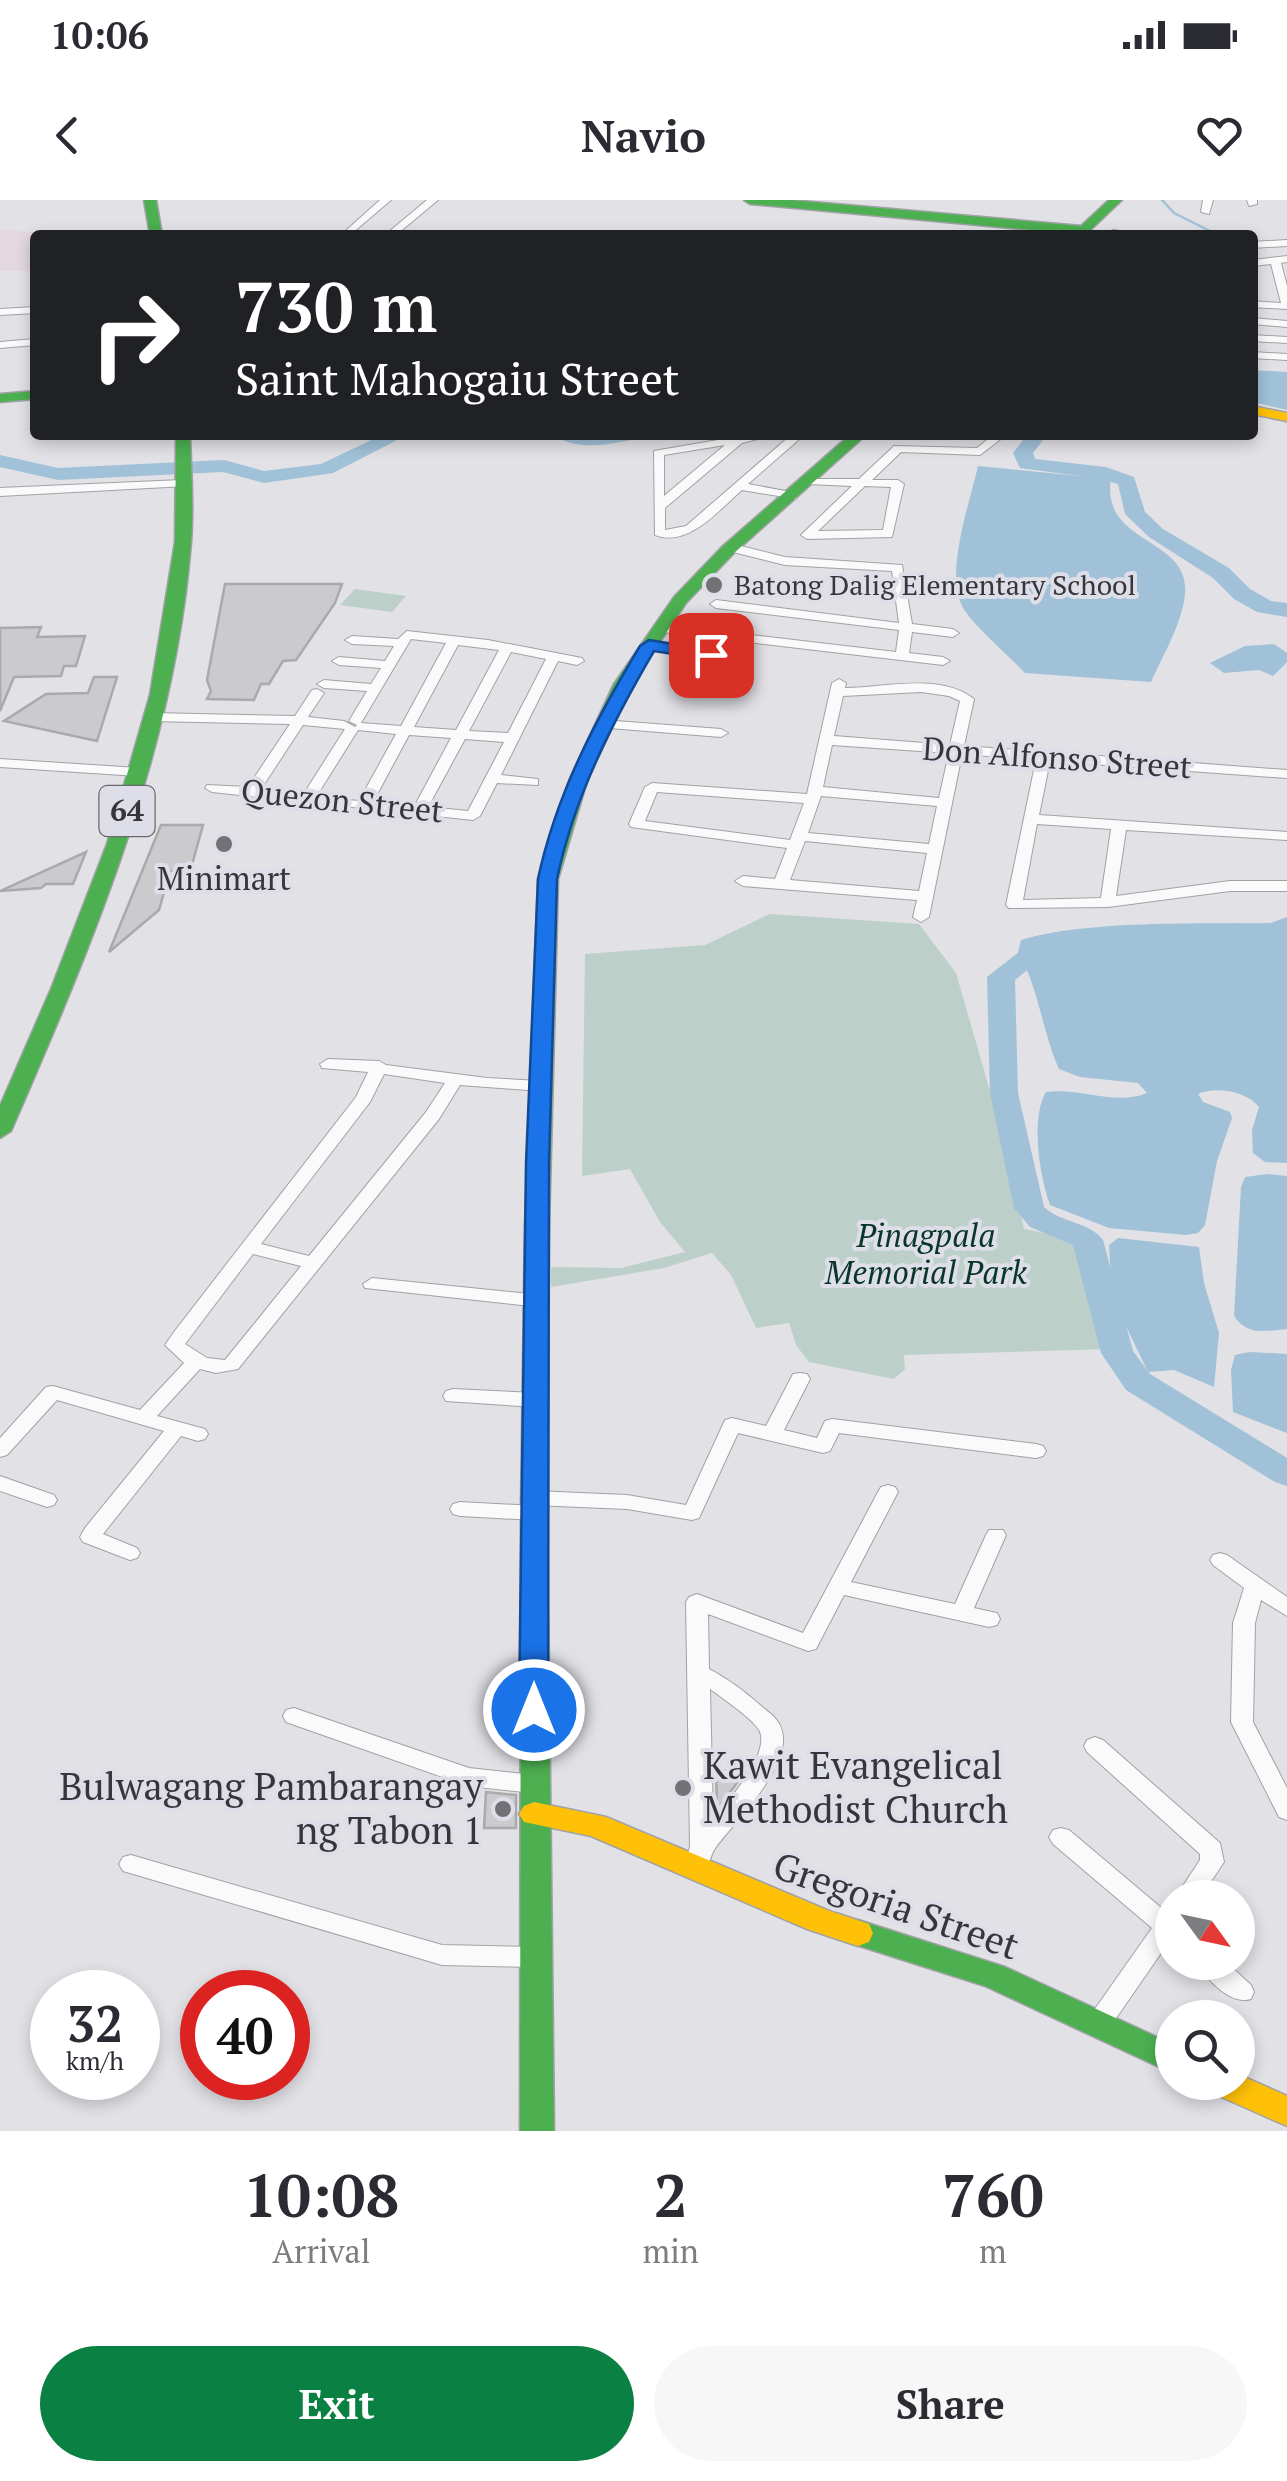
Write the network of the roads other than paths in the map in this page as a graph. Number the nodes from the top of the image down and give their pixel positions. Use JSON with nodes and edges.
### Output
{"nodes":[{"id":1,"x":150,"y":200,"type":"edge"},
{"id":2,"x":386,"y":200,"type":"edge"},
{"id":3,"x":433,"y":200,"type":"edge"},
{"id":4,"x":750,"y":200,"type":"edge"},
{"id":5,"x":1116,"y":200,"type":"edge"},
{"id":6,"x":1208,"y":200,"type":"edge"},
{"id":7,"x":1206,"y":212,"type":"dead end"},
{"id":8,"x":155,"y":230,"type":"edge"},
{"id":9,"x":350,"y":230,"type":"edge"},
{"id":10,"x":396,"y":230,"type":"edge"},
{"id":11,"x":1060,"y":230,"type":"edge"},
{"id":12,"x":1083,"y":230,"type":"edge"},
{"id":13,"x":1287,"y":244,"type":"edge"},
{"id":14,"x":1258,"y":246,"type":"edge"},
{"id":15,"x":1281,"y":259,"type":"edge"},
{"id":16,"x":1258,"y":304,"type":"edge"},
{"id":17,"x":1287,"y":305,"type":"edge"},
{"id":18,"x":30,"y":310,"type":"edge"},
{"id":19,"x":0,"y":312,"type":"edge"},
{"id":20,"x":1258,"y":322,"type":"edge"},
{"id":21,"x":1287,"y":324,"type":"edge"},
{"id":22,"x":1258,"y":338,"type":"edge"},
{"id":23,"x":1287,"y":340,"type":"edge"},
{"id":24,"x":30,"y":342,"type":"edge"},
{"id":25,"x":0,"y":345,"type":"edge"},
{"id":26,"x":1258,"y":355,"type":"edge"},
{"id":27,"x":1287,"y":357,"type":"edge"},
{"id":28,"x":30,"y":387,"type":"edge"},
{"id":29,"x":0,"y":390,"type":"edge"},
{"id":30,"x":30,"y":395,"type":"edge"},
{"id":31,"x":0,"y":398,"type":"edge"},
{"id":32,"x":1258,"y":411,"type":"edge"},
{"id":33,"x":1287,"y":418,"type":"edge"},
{"id":34,"x":183,"y":440,"type":"edge"},
{"id":35,"x":738,"y":440,"type":"joint"},
{"id":36,"x":792,"y":440,"type":"edge"},
{"id":37,"x":853,"y":440,"type":"edge"},
{"id":38,"x":994,"y":440,"type":"edge"},
{"id":39,"x":183,"y":472,"type":"junction"},
{"id":40,"x":866,"y":483,"type":"junction"},
{"id":41,"x":739,"y":486,"type":"junction"},
{"id":42,"x":800,"y":489,"type":"junction"},
{"id":43,"x":0,"y":492,"type":"edge"},
{"id":44,"x":660,"y":506,"type":"junction"},
{"id":45,"x":733,"y":548,"type":"junction"},
{"id":46,"x":716,"y":604,"type":"dead end"},
{"id":47,"x":906,"y":627,"type":"junction"},
{"id":48,"x":953,"y":633,"type":"dead end"},
{"id":49,"x":654,"y":637,"type":"junction"},
{"id":50,"x":404,"y":639,"type":"junction"},
{"id":51,"x":352,"y":640,"type":"dead end"},
{"id":52,"x":455,"y":640,"type":"junction"},
{"id":53,"x":507,"y":646,"type":"junction"},
{"id":54,"x":902,"y":654,"type":"junction"},
{"id":55,"x":554,"y":656,"type":"junction"},
{"id":56,"x":742,"y":660,"type":"dead end"},
{"id":57,"x":943,"y":660,"type":"dead end"},
{"id":58,"x":578,"y":661,"type":"dead end"},
{"id":59,"x":339,"y":662,"type":"dead end"},
{"id":60,"x":388,"y":665,"type":"junction"},
{"id":61,"x":374,"y":688,"type":"junction"},
{"id":62,"x":152,"y":717,"type":"junction"},
{"id":63,"x":299,"y":720,"type":"junction"},
{"id":64,"x":602,"y":724,"type":"junction"},
{"id":65,"x":353,"y":726,"type":"junction"},
{"id":66,"x":406,"y":730,"type":"junction"},
{"id":67,"x":720,"y":733,"type":"dead end"},
{"id":68,"x":459,"y":734,"type":"junction"},
{"id":69,"x":513,"y":738,"type":"junction"},
{"id":70,"x":827,"y":740,"type":"junction"},
{"id":71,"x":957,"y":751,"type":"junction"},
{"id":72,"x":1043,"y":758,"type":"junction"},
{"id":73,"x":0,"y":763,"type":"edge"},
{"id":74,"x":1287,"y":774,"type":"edge"},
{"id":75,"x":0,"y":775,"type":"edge"},
{"id":76,"x":136,"y":777,"type":"junction"},
{"id":77,"x":492,"y":778,"type":"junction"},
{"id":78,"x":533,"y":782,"type":"dead end"},
{"id":79,"x":212,"y":788,"type":"dead end"},
{"id":80,"x":254,"y":789,"type":"junction"},
{"id":81,"x":814,"y":795,"type":"junction"},
{"id":82,"x":308,"y":798,"type":"junction"},
{"id":83,"x":365,"y":803,"type":"junction"},
{"id":84,"x":947,"y":804,"type":"junction"},
{"id":85,"x":420,"y":809,"type":"junction"},
{"id":86,"x":1034,"y":818,"type":"junction"},
{"id":87,"x":1120,"y":826,"type":"junction"},
{"id":88,"x":1287,"y":836,"type":"edge"},
{"id":89,"x":797,"y":840,"type":"junction"},
{"id":90,"x":935,"y":848,"type":"junction"},
{"id":91,"x":743,"y":880,"type":"dead end"},
{"id":92,"x":781,"y":884,"type":"junction"},
{"id":93,"x":1287,"y":886,"type":"edge"},
{"id":94,"x":924,"y":896,"type":"junction"},
{"id":95,"x":1108,"y":902,"type":"junction"},
{"id":96,"x":921,"y":917,"type":"dead end"},
{"id":97,"x":328,"y":1064,"type":"dead end"},
{"id":98,"x":379,"y":1066,"type":"junction"},
{"id":99,"x":456,"y":1079,"type":"junction"},
{"id":100,"x":540,"y":1086,"type":"junction"},
{"id":101,"x":0,"y":1132,"type":"edge"},
{"id":102,"x":250,"y":1247,"type":"junction"},
{"id":103,"x":314,"y":1263,"type":"junction"},
{"id":104,"x":372,"y":1284,"type":"dead end"},
{"id":105,"x":539,"y":1302,"type":"junction"},
{"id":106,"x":196,"y":1360,"type":"junction"},
{"id":107,"x":800,"y":1379,"type":"dead end"},
{"id":108,"x":454,"y":1396,"type":"dead end"},
{"id":109,"x":536,"y":1400,"type":"junction"},
{"id":110,"x":144,"y":1418,"type":"junction"},
{"id":111,"x":772,"y":1434,"type":"junction"},
{"id":112,"x":0,"y":1450,"type":"edge"},
{"id":113,"x":1036,"y":1451,"type":"dead end"},
{"id":114,"x":0,"y":1483,"type":"edge"},
{"id":115,"x":888,"y":1492,"type":"dead end"},
{"id":116,"x":47,"y":1500,"type":"dead end"},
{"id":117,"x":535,"y":1506,"type":"junction"},
{"id":118,"x":460,"y":1509,"type":"dead end"},
{"id":119,"x":996,"y":1536,"type":"dead end"},
{"id":120,"x":130,"y":1552,"type":"dead end"},
{"id":121,"x":1220,"y":1560,"type":"dead end"},
{"id":122,"x":1255,"y":1586,"type":"junction"},
{"id":123,"x":840,"y":1587,"type":"junction"},
{"id":124,"x":1287,"y":1608,"type":"edge"},
{"id":125,"x":961,"y":1613,"type":"junction"},
{"id":126,"x":989,"y":1619,"type":"dead end"},
{"id":127,"x":698,"y":1673,"type":"junction"},
{"id":128,"x":294,"y":1716,"type":"dead end"},
{"id":129,"x":1095,"y":1746,"type":"dead end"},
{"id":130,"x":534,"y":1784,"type":"junction"},
{"id":131,"x":1285,"y":1804,"type":"edge"},
{"id":132,"x":534,"y":1814,"type":"junction"},
{"id":133,"x":1061,"y":1837,"type":"dead end"},
{"id":134,"x":699,"y":1858,"type":"junction"},
{"id":135,"x":130,"y":1864,"type":"dead end"},
{"id":136,"x":1200,"y":1880,"type":"edge"},
{"id":137,"x":1155,"y":1912,"type":"edge"},
{"id":138,"x":1155,"y":1947,"type":"edge"},
{"id":139,"x":537,"y":1957,"type":"junction"},
{"id":140,"x":1229,"y":1980,"type":"edge"},
{"id":141,"x":1242,"y":1992,"type":"dead end"},
{"id":142,"x":1099,"y":2023,"type":"junction"},
{"id":143,"x":1155,"y":2051,"type":"edge"},
{"id":144,"x":1255,"y":2097,"type":"edge"},
{"id":145,"x":1287,"y":2112,"type":"edge"},
{"id":146,"x":538,"y":2131,"type":"edge"}],
"edges":[{"from":1,"to":8,"type":"street"},
{"from":2,"to":9,"type":"street"},
{"from":3,"to":10,"type":"street"},
{"from":4,"to":11,"type":"street"},
{"from":5,"to":12,"type":"street"},
{"from":6,"to":7,"type":"street"},
{"from":13,"to":14,"type":"street"},
{"from":15,"to":17,"type":"street"},
{"from":16,"to":17,"type":"street"},
{"from":18,"to":19,"type":"street"},
{"from":20,"to":21,"type":"street"},
{"from":22,"to":23,"type":"street"},
{"from":24,"to":25,"type":"street"},
{"from":26,"to":27,"type":"street"},
{"from":28,"to":29,"type":"street"},
{"from":30,"to":31,"type":"street"},
{"from":32,"to":33,"type":"street"},
{"from":34,"to":39,"type":"street","number":"64"},
{"from":35,"to":44,"type":"street"},
{"from":35,"to":44,"type":"street"},
{"from":36,"to":41,"type":"street"},
{"from":37,"to":42,"type":"street"},
{"from":38,"to":40,"type":"street"},
{"from":39,"to":43,"type":"street"},
{"from":39,"to":62,"type":"street","number":"64"},
{"from":40,"to":40,"type":"street"},
{"from":40,"to":42,"type":"street"},
{"from":41,"to":42,"type":"street"},
{"from":41,"to":44,"type":"street"},
{"from":42,"to":45,"type":"street"},
{"from":45,"to":47,"type":"street"},
{"from":45,"to":49,"type":"street"},
{"from":46,"to":47,"type":"street"},
{"from":47,"to":48,"type":"street"},
{"from":47,"to":54,"type":"street"},
{"from":49,"to":54,"type":"street"},
{"from":49,"to":56,"type":"street"},
{"from":49,"to":64,"type":"street"},
{"from":50,"to":51,"type":"street"},
{"from":50,"to":52,"type":"street"},
{"from":50,"to":60,"type":"street"},
{"from":52,"to":53,"type":"street"},
{"from":52,"to":66,"type":"street"},
{"from":53,"to":55,"type":"street"},
{"from":53,"to":68,"type":"street"},
{"from":54,"to":57,"type":"street"},
{"from":55,"to":58,"type":"street"},
{"from":55,"to":69,"type":"street"},
{"from":59,"to":60,"type":"street"},
{"from":60,"to":61,"type":"street"},
{"from":61,"to":63,"type":"street"},
{"from":61,"to":65,"type":"street"},
{"from":62,"to":63,"type":"street"},
{"from":62,"to":76,"type":"street","number":"64"},
{"from":63,"to":65,"type":"street"},
{"from":63,"to":80,"type":"street"},
{"from":64,"to":67,"type":"street"},
{"from":64,"to":100,"type":"street"},
{"from":65,"to":66,"type":"street"},
{"from":65,"to":82,"type":"street"},
{"from":66,"to":68,"type":"street"},
{"from":66,"to":83,"type":"street"},
{"from":68,"to":69,"type":"street"},
{"from":68,"to":85,"type":"street"},
{"from":69,"to":77,"type":"street"},
{"from":70,"to":71,"type":"street","name":"Don Alfonso Street"},
{"from":70,"to":71,"type":"street"},
{"from":70,"to":81,"type":"street"},
{"from":71,"to":72,"type":"street","name":"Don Alfonso Street"},
{"from":71,"to":84,"type":"street"},
{"from":72,"to":74,"type":"street","name":"Don Alfonso Street"},
{"from":72,"to":86,"type":"street"},
{"from":73,"to":76,"type":"street"},
{"from":75,"to":76,"type":"street"},
{"from":76,"to":101,"type":"street","number":"64"},
{"from":77,"to":78,"type":"street"},
{"from":77,"to":85,"type":"street","name":"Quezon Street"},
{"from":79,"to":80,"type":"street","name":"Quezon Street"},
{"from":80,"to":82,"type":"street","name":"Quezon Street"},
{"from":81,"to":84,"type":"street"},
{"from":81,"to":89,"type":"street"},
{"from":81,"to":89,"type":"street"},
{"from":82,"to":83,"type":"street","name":"Quezon Street"},
{"from":83,"to":85,"type":"street","name":"Quezon Street"},
{"from":84,"to":90,"type":"street"},
{"from":86,"to":87,"type":"street"},
{"from":86,"to":95,"type":"street"},
{"from":87,"to":88,"type":"street"},
{"from":87,"to":95,"type":"street"},
{"from":89,"to":90,"type":"street"},
{"from":89,"to":92,"type":"street"},
{"from":90,"to":94,"type":"street"},
{"from":91,"to":92,"type":"street"},
{"from":92,"to":94,"type":"street"},
{"from":93,"to":95,"type":"street"},
{"from":94,"to":96,"type":"street"},
{"from":97,"to":98,"type":"street"},
{"from":98,"to":99,"type":"street"},
{"from":98,"to":102,"type":"street"},
{"from":99,"to":100,"type":"street"},
{"from":99,"to":103,"type":"street"},
{"from":100,"to":105,"type":"street"},
{"from":102,"to":103,"type":"street"},
{"from":102,"to":106,"type":"street"},
{"from":103,"to":106,"type":"street"},
{"from":104,"to":105,"type":"street"},
{"from":105,"to":109,"type":"street"},
{"from":106,"to":110,"type":"street"},
{"from":107,"to":111,"type":"street"},
{"from":108,"to":109,"type":"street"},
{"from":109,"to":117,"type":"street"},
{"from":110,"to":112,"type":"street"},
{"from":110,"to":120,"type":"street"},
{"from":111,"to":113,"type":"street"},
{"from":111,"to":117,"type":"street"},
{"from":114,"to":116,"type":"street"},
{"from":115,"to":123,"type":"street"},
{"from":117,"to":118,"type":"street"},
{"from":117,"to":130,"type":"street"},
{"from":119,"to":125,"type":"street"},
{"from":121,"to":122,"type":"street"},
{"from":122,"to":124,"type":"street"},
{"from":122,"to":131,"type":"street"},
{"from":123,"to":125,"type":"street"},
{"from":123,"to":127,"type":"street"},
{"from":125,"to":126,"type":"street"},
{"from":127,"to":134,"type":"street"},
{"from":127,"to":134,"type":"street"},
{"from":128,"to":130,"type":"street"},
{"from":129,"to":136,"type":"street"},
{"from":130,"to":132,"type":"street"},
{"from":132,"to":134,"type":"street","name":"Gregoria Street"},
{"from":132,"to":139,"type":"street"},
{"from":133,"to":137,"type":"street"},
{"from":134,"to":142,"type":"street","name":"Gregoria Street"},
{"from":135,"to":139,"type":"street"},
{"from":138,"to":142,"type":"street"},
{"from":139,"to":146,"type":"street"},
{"from":140,"to":141,"type":"street"},
{"from":142,"to":143,"type":"street","name":"Gregoria Street"},
{"from":144,"to":145,"type":"street"}]}
